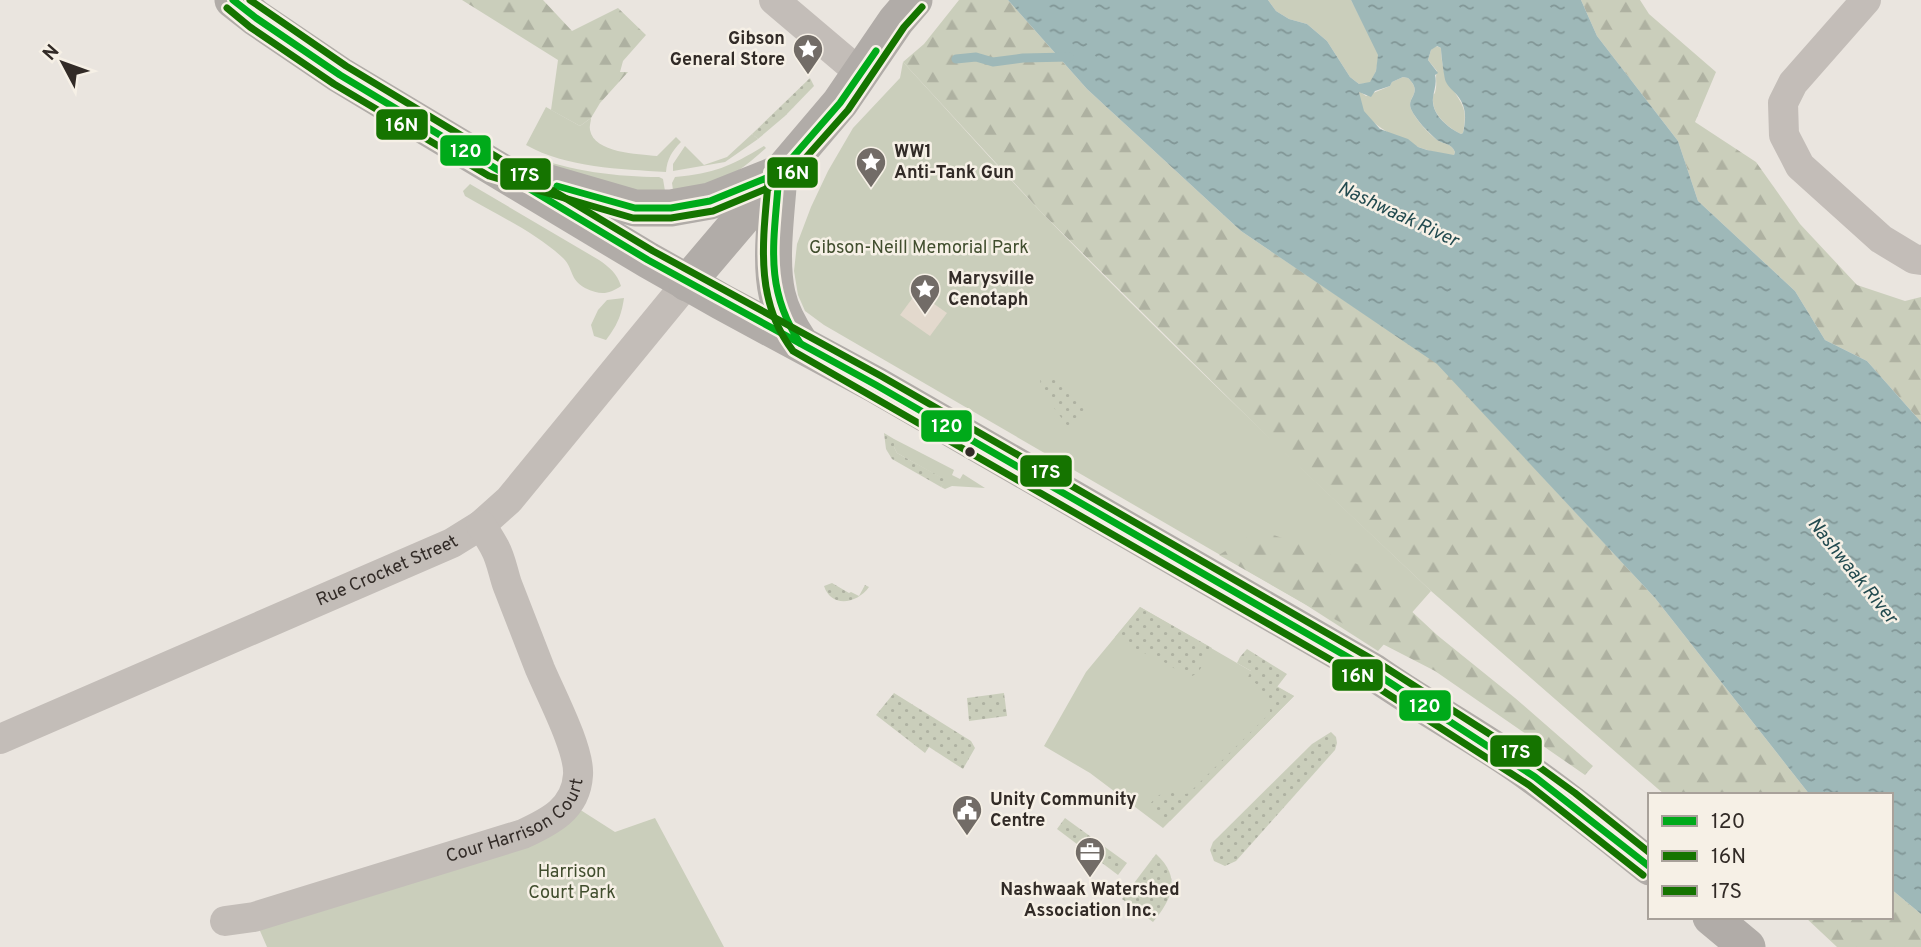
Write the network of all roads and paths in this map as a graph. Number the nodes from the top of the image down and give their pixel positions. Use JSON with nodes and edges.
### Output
{"nodes":[{"id":1,"x":233,"y":0,"type":"edge"},
{"id":2,"x":774,"y":0,"type":"edge"},
{"id":3,"x":1866,"y":0,"type":"edge"},
{"id":4,"x":905,"y":11,"type":"edge"},
{"id":5,"x":860,"y":73,"type":"junction"},
{"id":6,"x":494,"y":167,"type":"junction"},
{"id":7,"x":779,"y":173,"type":"junction"},
{"id":8,"x":1921,"y":260,"type":"edge"},
{"id":9,"x":687,"y":283,"type":"junction"},
{"id":10,"x":800,"y":343,"type":"junction"},
{"id":11,"x":481,"y":525,"type":"junction"},
{"id":12,"x":0,"y":739,"type":"edge"},
{"id":13,"x":1648,"y":865,"type":"edge"},
{"id":14,"x":1713,"y":919,"type":"edge"},
{"id":15,"x":225,"y":921,"type":"dead end"},
{"id":16,"x":1747,"y":947,"type":"edge"}],
"edges":[{"from":1,"to":6,"type":"main road"},
{"from":2,"to":5,"type":"street"},
{"from":3,"to":8,"type":"street"},
{"from":4,"to":5,"type":"main road"},
{"from":5,"to":7,"type":"main road"},
{"from":6,"to":7,"type":"main road"},
{"from":6,"to":9,"type":"main road"},
{"from":7,"to":9,"type":"main road"},
{"from":7,"to":10,"type":"main road"},
{"from":9,"to":10,"type":"main road"},
{"from":9,"to":11,"type":"street","name":"Rue Crocket Street"},
{"from":10,"to":13,"type":"main road"},
{"from":11,"to":12,"type":"street","name":"Rue Crocket Street"},
{"from":11,"to":15,"type":"street","name":"Cour Harrison Court"},
{"from":14,"to":16,"type":"main road"}]}
